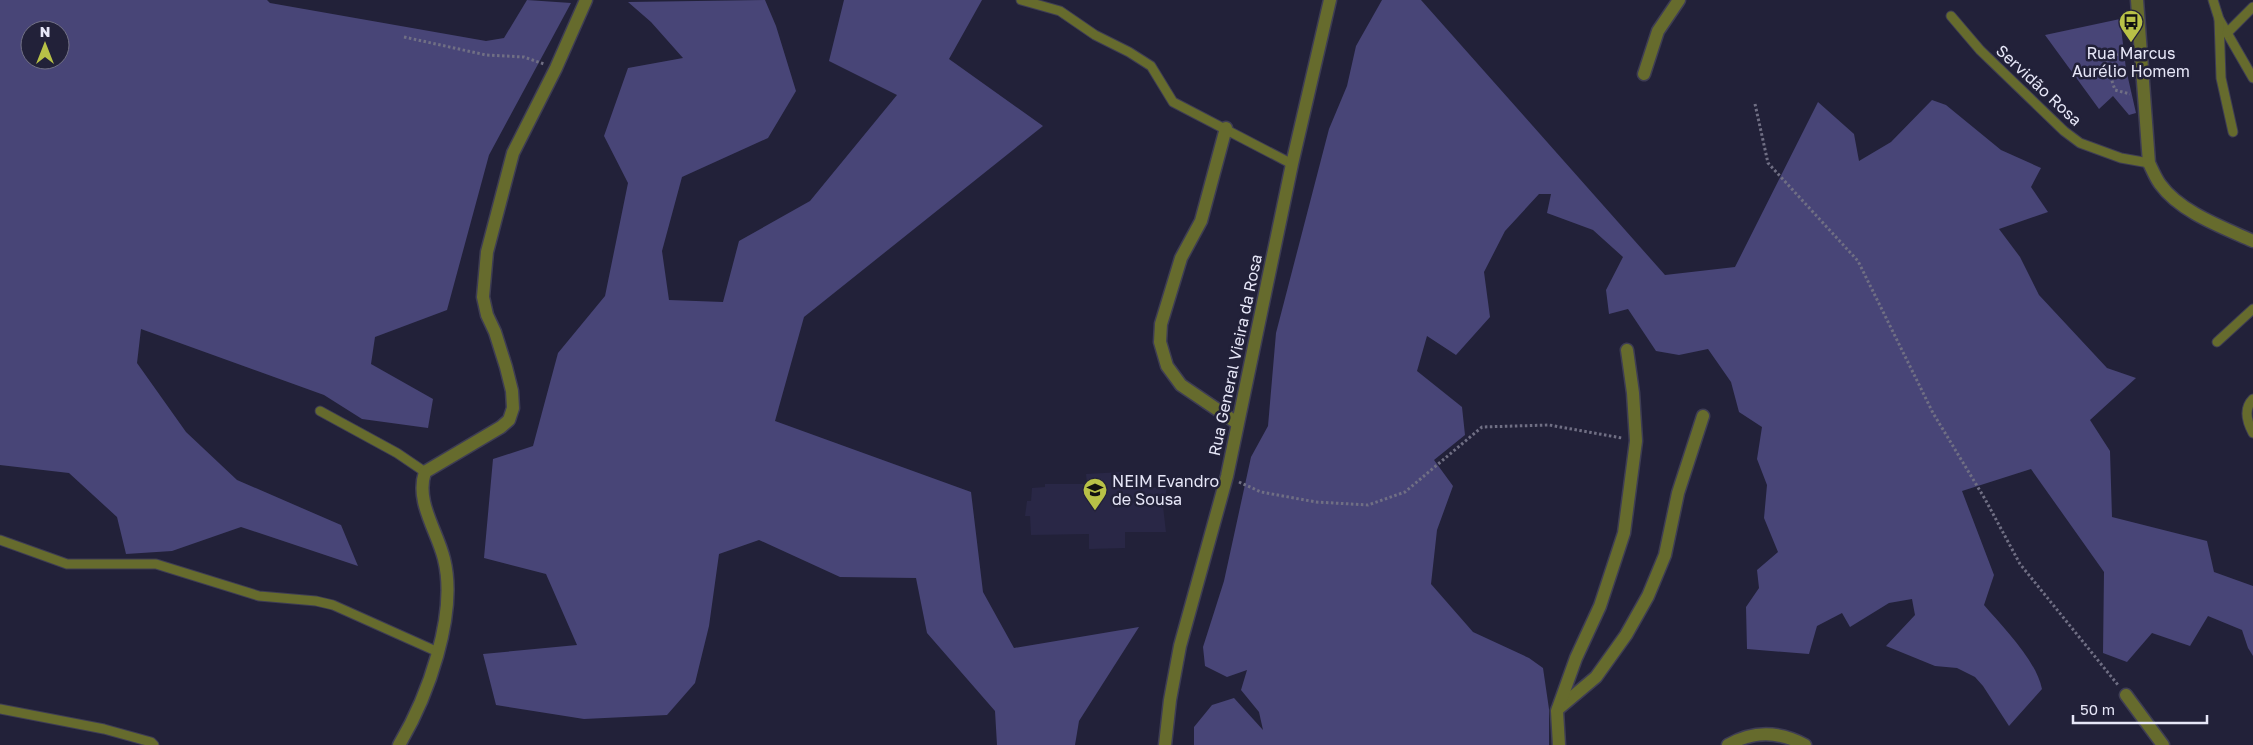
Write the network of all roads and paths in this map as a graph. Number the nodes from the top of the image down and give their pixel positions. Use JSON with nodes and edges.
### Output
{"nodes":[{"id":1,"x":586,"y":0,"type":"edge"},
{"id":2,"x":1021,"y":0,"type":"edge"},
{"id":3,"x":1330,"y":0,"type":"edge"},
{"id":4,"x":1678,"y":0,"type":"edge"},
{"id":5,"x":2137,"y":0,"type":"edge"},
{"id":6,"x":2213,"y":0,"type":"edge"},
{"id":7,"x":2253,"y":7,"type":"edge"},
{"id":8,"x":1951,"y":16,"type":"dead end"},
{"id":9,"x":2219,"y":19,"type":"junction"},
{"id":10,"x":2227,"y":33,"type":"junction"},
{"id":11,"x":404,"y":37,"type":"dead end"},
{"id":12,"x":2134,"y":51,"type":"dead end"},
{"id":13,"x":2104,"y":57,"type":"junction"},
{"id":14,"x":2096,"y":59,"type":"dead end"},
{"id":15,"x":556,"y":68,"type":"junction"},
{"id":16,"x":1644,"y":74,"type":"dead end"},
{"id":17,"x":2253,"y":78,"type":"edge"},
{"id":18,"x":2138,"y":96,"type":"dead end"},
{"id":19,"x":1755,"y":104,"type":"dead end"},
{"id":20,"x":1226,"y":128,"type":"junction"},
{"id":21,"x":2233,"y":132,"type":"dead end"},
{"id":22,"x":2149,"y":163,"type":"junction"},
{"id":23,"x":1292,"y":164,"type":"junction"},
{"id":24,"x":2253,"y":241,"type":"edge"},
{"id":25,"x":2253,"y":310,"type":"edge"},
{"id":26,"x":2217,"y":342,"type":"dead end"},
{"id":27,"x":1626,"y":350,"type":"dead end"},
{"id":28,"x":2253,"y":399,"type":"edge"},
{"id":29,"x":320,"y":411,"type":"dead end"},
{"id":30,"x":1703,"y":416,"type":"dead end"},
{"id":31,"x":1237,"y":423,"type":"junction"},
{"id":32,"x":2253,"y":433,"type":"edge"},
{"id":33,"x":1636,"y":441,"type":"junction"},
{"id":34,"x":425,"y":472,"type":"junction"},
{"id":35,"x":1227,"y":476,"type":"junction"},
{"id":36,"x":0,"y":540,"type":"edge"},
{"id":37,"x":438,"y":652,"type":"junction"},
{"id":38,"x":2126,"y":695,"type":"joint"},
{"id":39,"x":0,"y":709,"type":"edge"},
{"id":40,"x":1556,"y":711,"type":"junction"},
{"id":41,"x":154,"y":745,"type":"edge"},
{"id":42,"x":399,"y":745,"type":"edge"},
{"id":43,"x":1165,"y":745,"type":"edge"},
{"id":44,"x":1559,"y":745,"type":"edge"},
{"id":45,"x":1728,"y":745,"type":"edge"},
{"id":46,"x":1805,"y":745,"type":"edge"},
{"id":47,"x":2163,"y":745,"type":"edge"}],
"edges":[{"from":1,"to":15,"type":"street"},
{"from":2,"to":20,"type":"lane"},
{"from":3,"to":23,"type":"street","name":"Rua General Vieira da Rosa"},
{"from":4,"to":16,"type":"street"},
{"from":5,"to":22,"type":"street"},
{"from":6,"to":9,"type":"lane"},
{"from":7,"to":10,"type":"lane"},
{"from":8,"to":22,"type":"lane","name":"Servidão Rosa"},
{"from":9,"to":10,"type":"lane"},
{"from":9,"to":21,"type":"lane"},
{"from":10,"to":17,"type":"lane"},
{"from":11,"to":15,"type":"path"},
{"from":12,"to":13,"type":"path"},
{"from":13,"to":14,"type":"path"},
{"from":13,"to":18,"type":"path"},
{"from":15,"to":34,"type":"street"},
{"from":19,"to":38,"type":"path"},
{"from":20,"to":23,"type":"lane"},
{"from":20,"to":31,"type":"street"},
{"from":22,"to":24,"type":"street"},
{"from":23,"to":31,"type":"street","name":"Rua General Vieira da Rosa"},
{"from":25,"to":26,"type":"lane"},
{"from":27,"to":33,"type":"street"},
{"from":28,"to":32,"type":"lane"},
{"from":29,"to":34,"type":"lane"},
{"from":30,"to":40,"type":"street"},
{"from":31,"to":35,"type":"street","name":"Rua General Vieira da Rosa"},
{"from":33,"to":35,"type":"path"},
{"from":33,"to":40,"type":"street"},
{"from":34,"to":37,"type":"street"},
{"from":35,"to":43,"type":"street","name":"Rua General Vieira da Rosa"},
{"from":36,"to":37,"type":"lane"},
{"from":37,"to":42,"type":"street"},
{"from":38,"to":47,"type":"street"},
{"from":39,"to":41,"type":"lane"},
{"from":40,"to":44,"type":"street"},
{"from":45,"to":46,"type":"street"}]}
